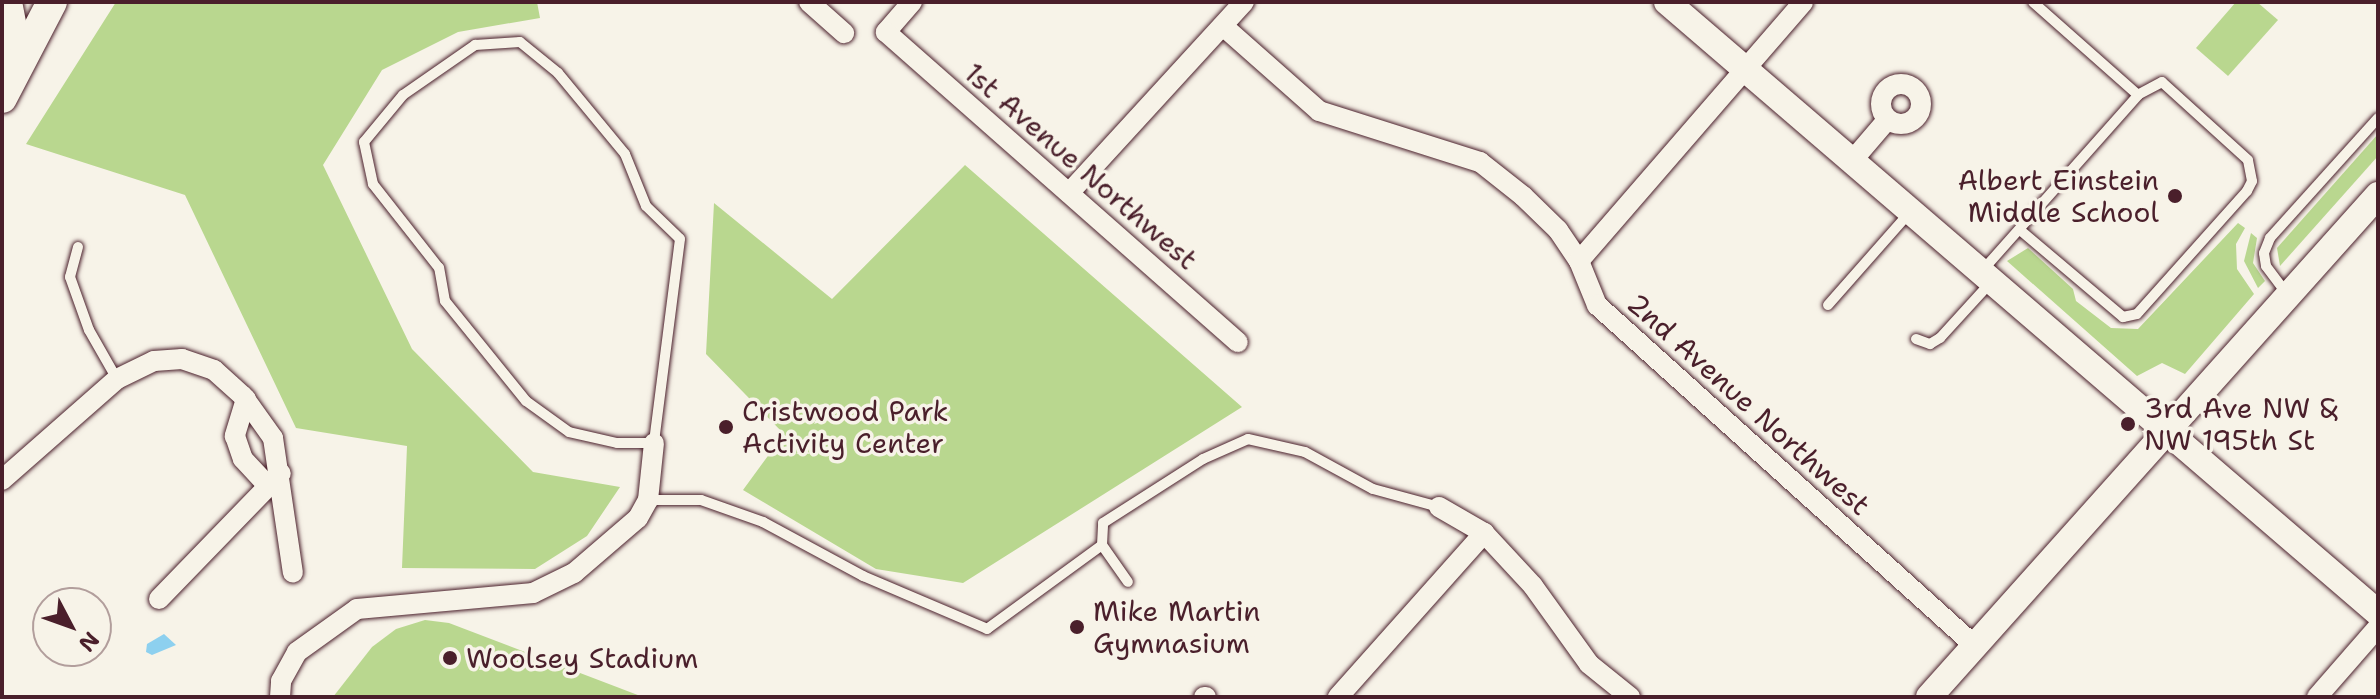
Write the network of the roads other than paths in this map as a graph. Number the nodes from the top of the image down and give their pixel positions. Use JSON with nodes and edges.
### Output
{"nodes":[{"id":1,"x":7,"y":2,"type":"edge"},
{"id":2,"x":52,"y":2,"type":"edge"},
{"id":3,"x":809,"y":2,"type":"edge"},
{"id":4,"x":912,"y":2,"type":"edge"},
{"id":5,"x":1244,"y":2,"type":"edge"},
{"id":6,"x":1667,"y":2,"type":"edge"},
{"id":7,"x":1803,"y":2,"type":"edge"},
{"id":8,"x":2033,"y":2,"type":"edge"},
{"id":9,"x":1223,"y":26,"type":"junction"},
{"id":10,"x":844,"y":33,"type":"dead end"},
{"id":11,"x":1745,"y":71,"type":"junction"},
{"id":12,"x":2138,"y":95,"type":"junction"},
{"id":13,"x":3,"y":96,"type":"edge"},
{"id":14,"x":2378,"y":118,"type":"edge"},
{"id":15,"x":1887,"y":120,"type":"dead end"},
{"id":16,"x":1852,"y":161,"type":"junction"},
{"id":17,"x":1069,"y":193,"type":"junction"},
{"id":18,"x":2378,"y":195,"type":"edge"},
{"id":19,"x":1910,"y":211,"type":"junction"},
{"id":20,"x":2020,"y":230,"type":"junction"},
{"id":21,"x":78,"y":247,"type":"dead end"},
{"id":22,"x":1579,"y":261,"type":"junction"},
{"id":23,"x":1986,"y":277,"type":"junction"},
{"id":24,"x":2288,"y":295,"type":"junction"},
{"id":25,"x":1828,"y":305,"type":"dead end"},
{"id":26,"x":1916,"y":339,"type":"dead end"},
{"id":27,"x":1238,"y":342,"type":"dead end"},
{"id":28,"x":117,"y":379,"type":"junction"},
{"id":29,"x":246,"y":399,"type":"junction"},
{"id":30,"x":2163,"y":430,"type":"junction"},
{"id":31,"x":654,"y":443,"type":"junction"},
{"id":32,"x":2,"y":480,"type":"edge"},
{"id":33,"x":274,"y":480,"type":"junction"},
{"id":34,"x":648,"y":500,"type":"junction"},
{"id":35,"x":1439,"y":507,"type":"joint"},
{"id":36,"x":1484,"y":533,"type":"junction"},
{"id":37,"x":1102,"y":545,"type":"junction"},
{"id":38,"x":293,"y":573,"type":"dead end"},
{"id":39,"x":1128,"y":582,"type":"dead end"},
{"id":40,"x":159,"y":599,"type":"dead end"},
{"id":41,"x":2378,"y":613,"type":"edge"},
{"id":42,"x":2378,"y":627,"type":"edge"},
{"id":43,"x":1974,"y":645,"type":"junction"},
{"id":44,"x":280,"y":697,"type":"edge"},
{"id":45,"x":1338,"y":697,"type":"edge"},
{"id":46,"x":1630,"y":697,"type":"edge"},
{"id":47,"x":1929,"y":697,"type":"edge"},
{"id":48,"x":2317,"y":697,"type":"edge"}],
"edges":[{"from":1,"to":13,"type":"main road"},
{"from":2,"to":13,"type":"main road"},
{"from":3,"to":10,"type":"street"},
{"from":4,"to":17,"type":"street","name":"1st Avenue Northwest"},
{"from":5,"to":9,"type":"street"},
{"from":6,"to":11,"type":"street"},
{"from":7,"to":11,"type":"street"},
{"from":8,"to":12,"type":"lane"},
{"from":9,"to":17,"type":"street"},
{"from":9,"to":22,"type":"street","name":"2nd Avenue Northwest"},
{"from":11,"to":16,"type":"street"},
{"from":11,"to":22,"type":"street"},
{"from":12,"to":20,"type":"lane"},
{"from":12,"to":20,"type":"lane"},
{"from":14,"to":24,"type":"lane"},
{"from":15,"to":16,"type":"street"},
{"from":16,"to":19,"type":"street"},
{"from":17,"to":27,"type":"street","name":"1st Avenue Northwest"},
{"from":18,"to":24,"type":"street"},
{"from":19,"to":23,"type":"street"},
{"from":19,"to":25,"type":"lane"},
{"from":20,"to":23,"type":"lane"},
{"from":21,"to":28,"type":"lane"},
{"from":22,"to":43,"type":"street","name":"2nd Avenue Northwest"},
{"from":23,"to":26,"type":"lane"},
{"from":23,"to":30,"type":"street"},
{"from":24,"to":30,"type":"street"},
{"from":28,"to":29,"type":"street"},
{"from":28,"to":32,"type":"street"},
{"from":29,"to":33,"type":"street"},
{"from":29,"to":33,"type":"street"},
{"from":30,"to":41,"type":"street"},
{"from":30,"to":43,"type":"street"},
{"from":31,"to":31,"type":"lane"},
{"from":31,"to":34,"type":"street"},
{"from":33,"to":38,"type":"street"},
{"from":33,"to":40,"type":"street"},
{"from":34,"to":37,"type":"lane"},
{"from":34,"to":44,"type":"street"},
{"from":35,"to":36,"type":"street"},
{"from":35,"to":37,"type":"lane"},
{"from":36,"to":45,"type":"street"},
{"from":36,"to":46,"type":"street"},
{"from":37,"to":39,"type":"lane"},
{"from":42,"to":48,"type":"street"},
{"from":43,"to":47,"type":"street"}]}
